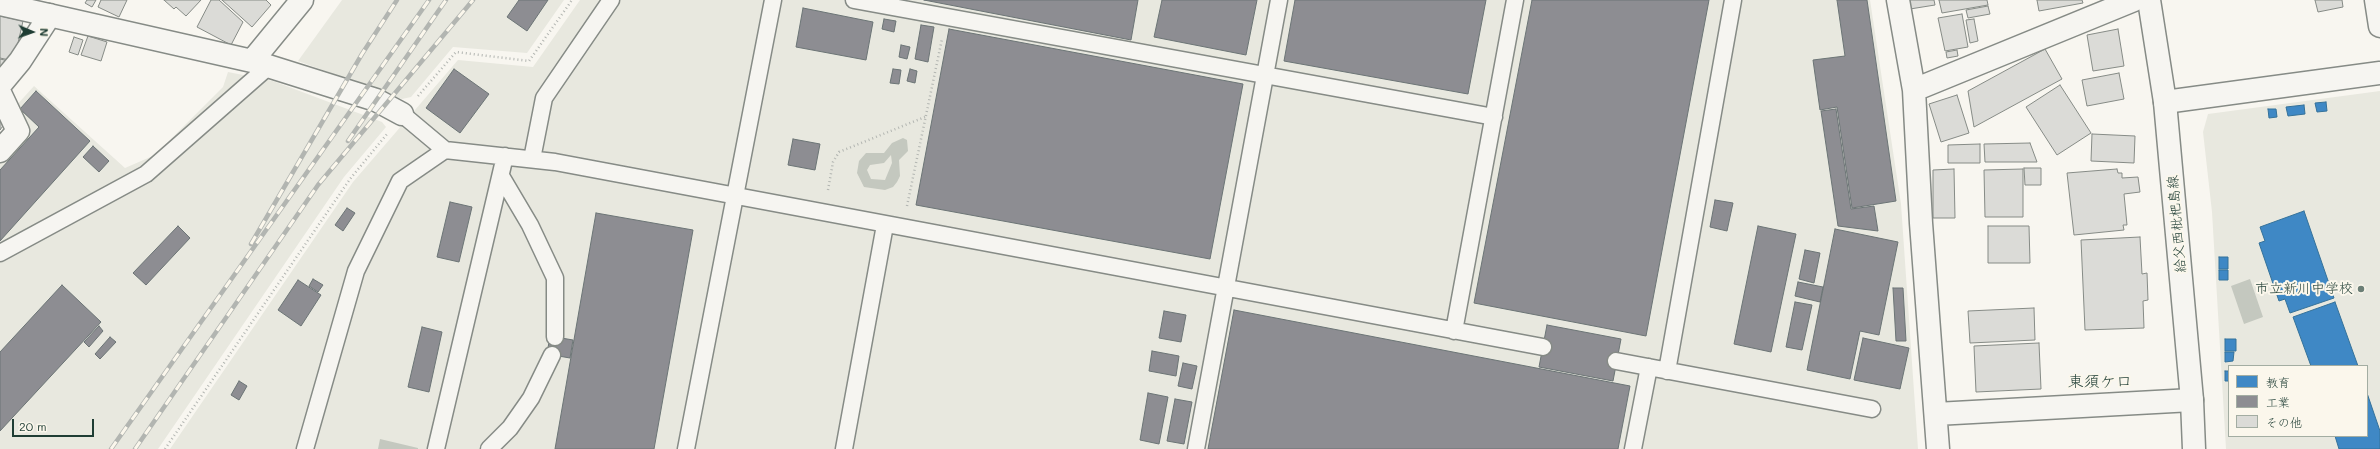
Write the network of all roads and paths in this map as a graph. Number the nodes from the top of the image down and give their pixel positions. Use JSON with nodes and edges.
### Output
{"nodes":[{"id":1,"x":302,"y":0,"type":"edge"},
{"id":2,"x":572,"y":0,"type":"edge"},
{"id":3,"x":611,"y":0,"type":"edge"},
{"id":4,"x":773,"y":0,"type":"edge"},
{"id":5,"x":854,"y":0,"type":"edge"},
{"id":6,"x":1279,"y":0,"type":"edge"},
{"id":7,"x":1515,"y":0,"type":"edge"},
{"id":8,"x":1733,"y":0,"type":"edge"},
{"id":9,"x":1898,"y":0,"type":"edge"},
{"id":10,"x":2134,"y":0,"type":"edge"},
{"id":11,"x":2149,"y":0,"type":"edge"},
{"id":12,"x":2376,"y":0,"type":"edge"},
{"id":13,"x":0,"y":4,"type":"edge"},
{"id":14,"x":50,"y":15,"type":"junction"},
{"id":15,"x":946,"y":17,"type":"junction"},
{"id":16,"x":2380,"y":26,"type":"edge"},
{"id":17,"x":261,"y":63,"type":"junction"},
{"id":18,"x":2380,"y":73,"type":"edge"},
{"id":19,"x":1265,"y":75,"type":"junction"},
{"id":20,"x":0,"y":85,"type":"edge"},
{"id":21,"x":1914,"y":90,"type":"junction"},
{"id":22,"x":0,"y":93,"type":"edge"},
{"id":23,"x":2165,"y":102,"type":"junction"},
{"id":24,"x":402,"y":114,"type":"junction"},
{"id":25,"x":925,"y":117,"type":"junction"},
{"id":26,"x":1494,"y":117,"type":"junction"},
{"id":27,"x":444,"y":150,"type":"junction"},
{"id":28,"x":0,"y":151,"type":"edge"},
{"id":29,"x":505,"y":156,"type":"junction"},
{"id":30,"x":532,"y":159,"type":"junction"},
{"id":31,"x":501,"y":176,"type":"junction"},
{"id":32,"x":735,"y":196,"type":"junction"},
{"id":33,"x":823,"y":213,"type":"junction"},
{"id":34,"x":885,"y":225,"type":"junction"},
{"id":35,"x":902,"y":228,"type":"junction"},
{"id":36,"x":0,"y":253,"type":"edge"},
{"id":37,"x":1226,"y":289,"type":"junction"},
{"id":38,"x":1454,"y":331,"type":"junction"},
{"id":39,"x":555,"y":337,"type":"dead end"},
{"id":40,"x":1543,"y":348,"type":"dead end"},
{"id":41,"x":552,"y":354,"type":"dead end"},
{"id":42,"x":1616,"y":361,"type":"dead end"},
{"id":43,"x":1649,"y":367,"type":"junction"},
{"id":44,"x":1667,"y":371,"type":"junction"},
{"id":45,"x":2192,"y":400,"type":"junction"},
{"id":46,"x":1872,"y":408,"type":"dead end"},
{"id":47,"x":1936,"y":414,"type":"junction"},
{"id":48,"x":165,"y":449,"type":"edge"},
{"id":49,"x":305,"y":449,"type":"edge"},
{"id":50,"x":436,"y":449,"type":"edge"},
{"id":51,"x":489,"y":449,"type":"edge"},
{"id":52,"x":686,"y":449,"type":"edge"},
{"id":53,"x":844,"y":449,"type":"edge"},
{"id":54,"x":1196,"y":449,"type":"edge"},
{"id":55,"x":1633,"y":449,"type":"edge"},
{"id":56,"x":1938,"y":449,"type":"edge"},
{"id":57,"x":2194,"y":449,"type":"edge"}],
"edges":[{"from":1,"to":17,"type":"street"},
{"from":2,"to":24,"type":"path"},
{"from":3,"to":30,"type":"lane"},
{"from":4,"to":32,"type":"lane"},
{"from":5,"to":15,"type":"lane"},
{"from":6,"to":19,"type":"lane"},
{"from":7,"to":26,"type":"lane"},
{"from":8,"to":44,"type":"lane"},
{"from":9,"to":21,"type":"street"},
{"from":10,"to":21,"type":"street"},
{"from":11,"to":23,"type":"street","name":"給父西枇杷島線"},
{"from":12,"to":16,"type":"street"},
{"from":13,"to":14,"type":"street"},
{"from":14,"to":17,"type":"street"},
{"from":14,"to":20,"type":"street"},
{"from":15,"to":19,"type":"lane"},
{"from":15,"to":25,"type":"path"},
{"from":17,"to":24,"type":"street"},
{"from":17,"to":36,"type":"lane"},
{"from":18,"to":23,"type":"street"},
{"from":19,"to":26,"type":"lane"},
{"from":19,"to":37,"type":"lane"},
{"from":21,"to":47,"type":"street"},
{"from":22,"to":28,"type":"street"},
{"from":23,"to":45,"type":"street","name":"給父西枇杷島線"},
{"from":24,"to":27,"type":"lane"},
{"from":24,"to":48,"type":"path"},
{"from":25,"to":33,"type":"path"},
{"from":25,"to":35,"type":"path"},
{"from":26,"to":38,"type":"lane"},
{"from":27,"to":29,"type":"lane"},
{"from":27,"to":49,"type":"lane"},
{"from":29,"to":30,"type":"lane"},
{"from":29,"to":31,"type":"lane"},
{"from":30,"to":32,"type":"lane"},
{"from":31,"to":39,"type":"lane"},
{"from":31,"to":50,"type":"lane"},
{"from":32,"to":33,"type":"lane"},
{"from":32,"to":52,"type":"lane"},
{"from":33,"to":34,"type":"lane"},
{"from":34,"to":35,"type":"lane"},
{"from":34,"to":53,"type":"lane"},
{"from":35,"to":37,"type":"lane"},
{"from":37,"to":38,"type":"lane"},
{"from":37,"to":54,"type":"lane"},
{"from":38,"to":40,"type":"lane"},
{"from":41,"to":51,"type":"lane"},
{"from":42,"to":43,"type":"lane"},
{"from":43,"to":44,"type":"lane"},
{"from":43,"to":55,"type":"lane"},
{"from":44,"to":46,"type":"lane"},
{"from":45,"to":47,"type":"street"},
{"from":45,"to":57,"type":"street","name":"給父西枇杷島線"},
{"from":47,"to":56,"type":"street"}]}
